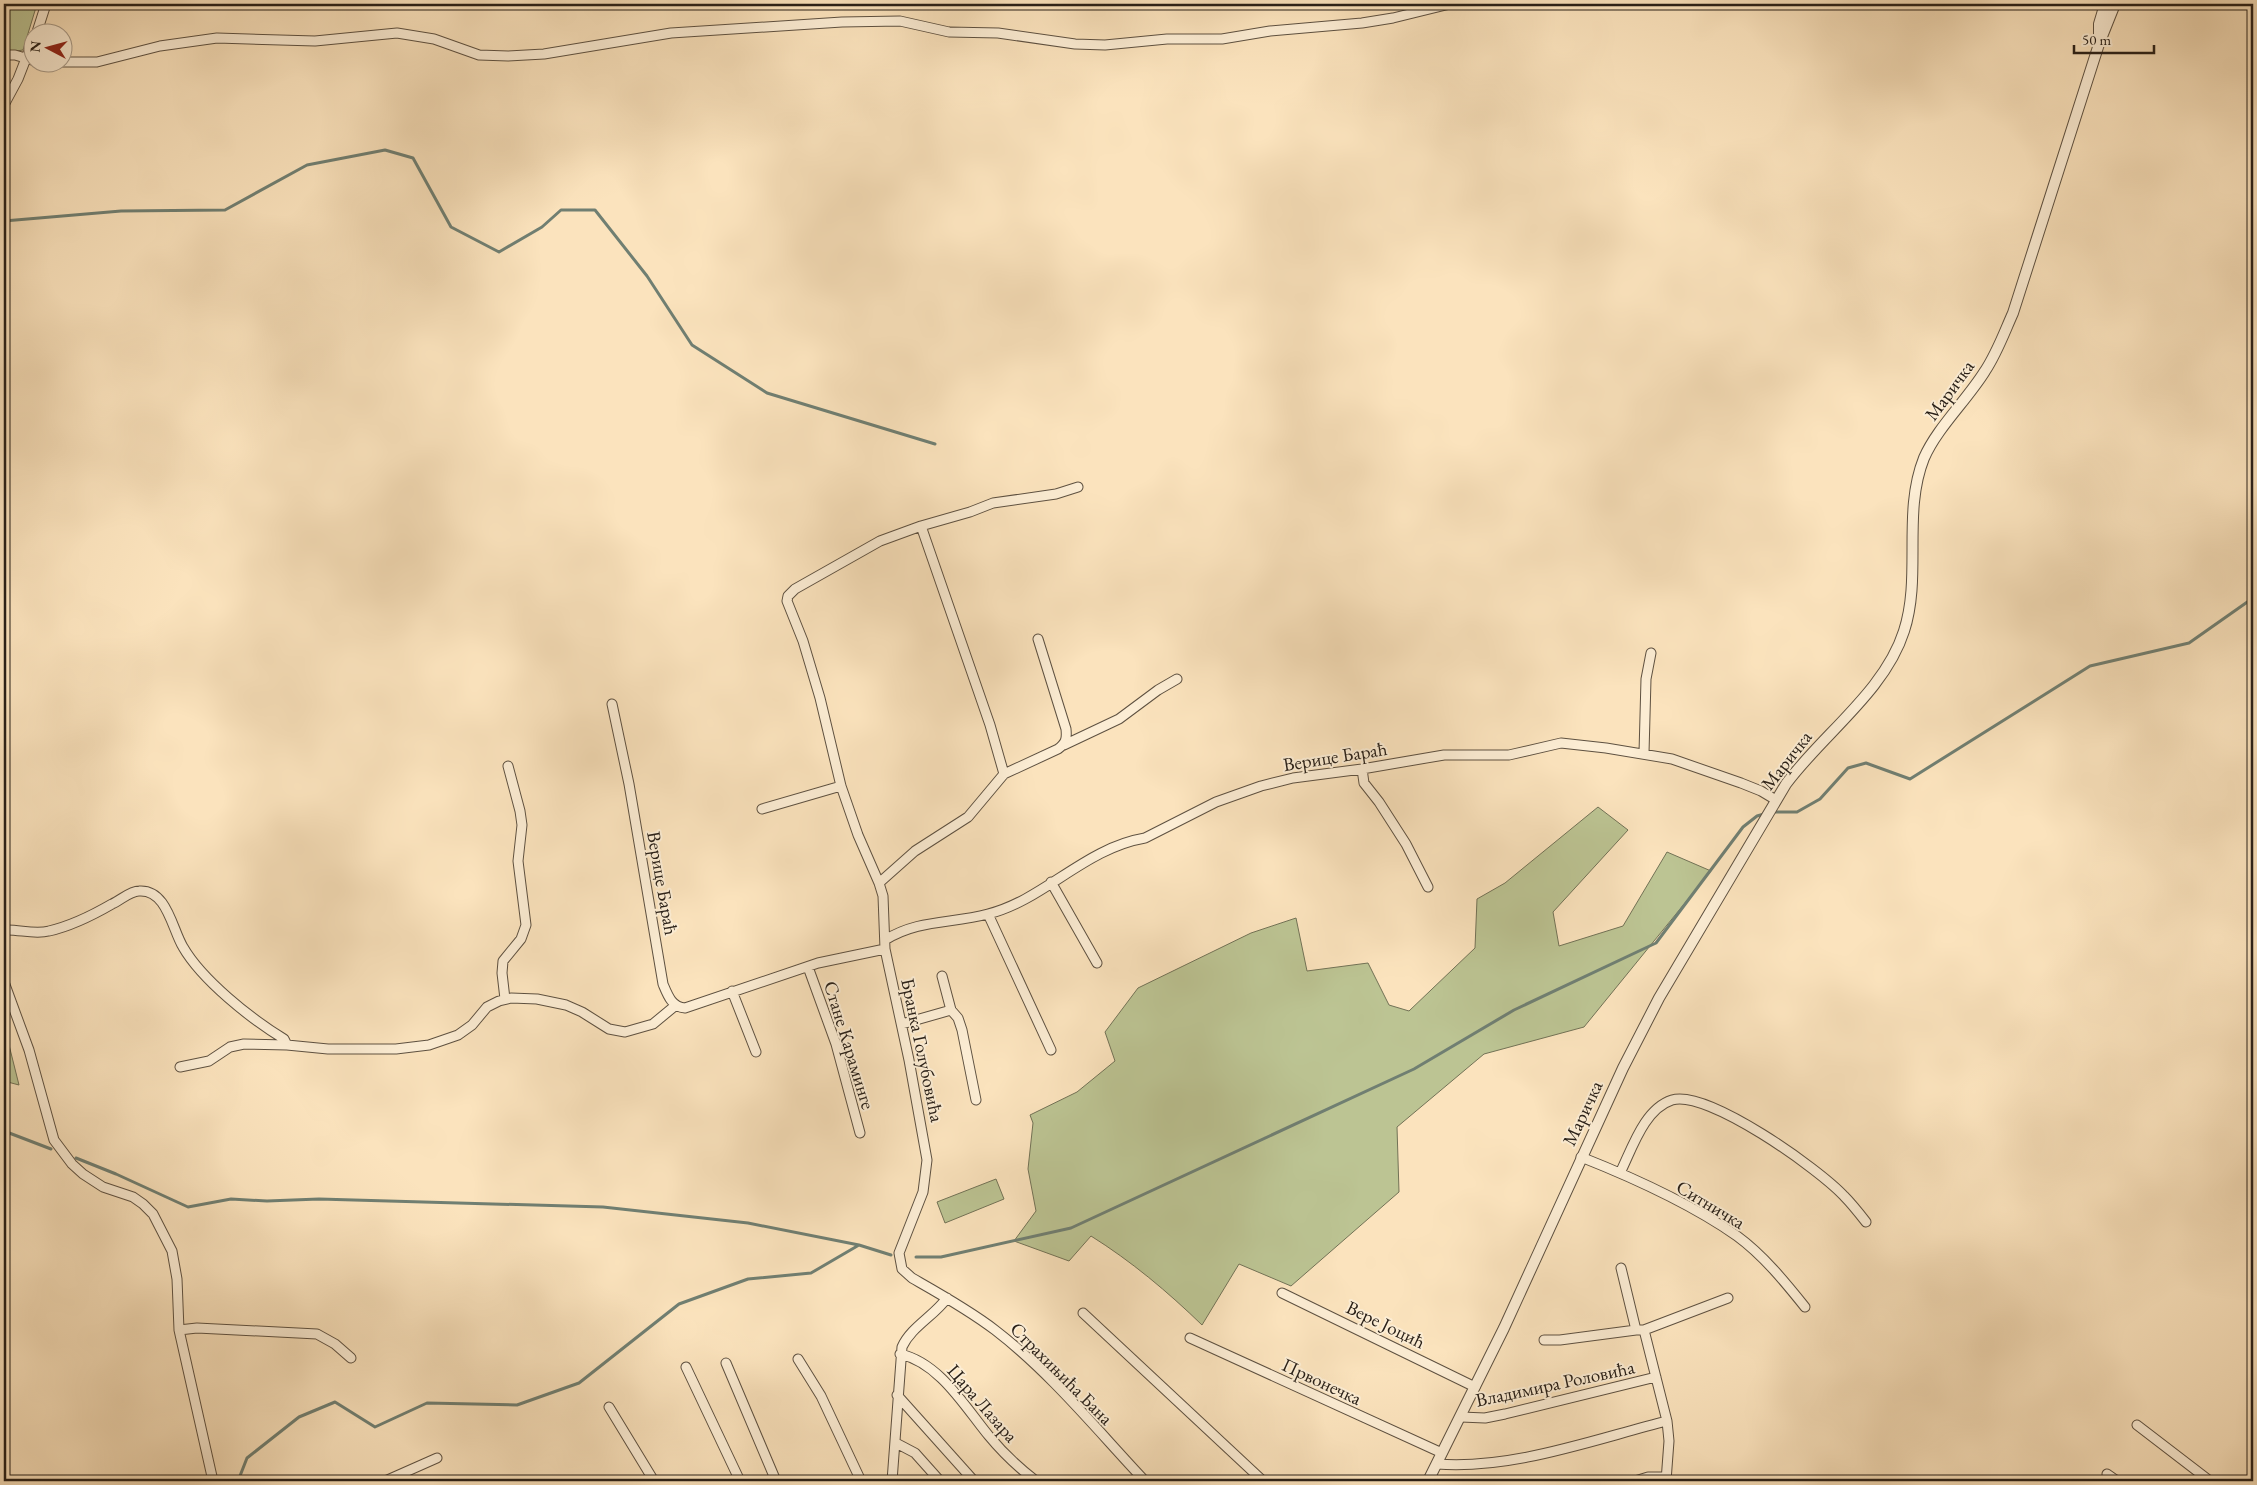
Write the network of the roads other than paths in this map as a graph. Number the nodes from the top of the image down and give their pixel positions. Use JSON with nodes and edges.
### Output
{"nodes":[{"id":1,"x":46,"y":4,"type":"edge"},
{"id":2,"x":1450,"y":4,"type":"edge"},
{"id":3,"x":2105,"y":4,"type":"edge"},
{"id":4,"x":2115,"y":4,"type":"edge"},
{"id":5,"x":40,"y":22,"type":"edge"},
{"id":6,"x":2099,"y":44,"type":"junction"},
{"id":7,"x":4,"y":55,"type":"edge"},
{"id":8,"x":22,"y":58,"type":"edge"},
{"id":9,"x":72,"y":62,"type":"edge"},
{"id":10,"x":22,"y":72,"type":"edge"},
{"id":11,"x":4,"y":105,"type":"edge"},
{"id":12,"x":1078,"y":487,"type":"dead end"},
{"id":13,"x":921,"y":526,"type":"junction"},
{"id":14,"x":1038,"y":639,"type":"dead end"},
{"id":15,"x":1651,"y":653,"type":"dead end"},
{"id":16,"x":1177,"y":679,"type":"dead end"},
{"id":17,"x":612,"y":704,"type":"dead end"},
{"id":18,"x":1064,"y":745,"type":"junction"},
{"id":19,"x":1644,"y":753,"type":"junction"},
{"id":20,"x":508,"y":766,"type":"dead end"},
{"id":21,"x":1362,"y":769,"type":"junction"},
{"id":22,"x":1004,"y":774,"type":"junction"},
{"id":23,"x":841,"y":786,"type":"junction"},
{"id":24,"x":1774,"y":803,"type":"junction"},
{"id":25,"x":762,"y":809,"type":"dead end"},
{"id":26,"x":879,"y":882,"type":"junction"},
{"id":27,"x":1051,"y":882,"type":"junction"},
{"id":28,"x":1428,"y":887,"type":"dead end"},
{"id":29,"x":988,"y":914,"type":"junction"},
{"id":30,"x":4,"y":930,"type":"edge"},
{"id":31,"x":885,"y":944,"type":"junction"},
{"id":32,"x":1097,"y":963,"type":"dead end"},
{"id":33,"x":808,"y":966,"type":"junction"},
{"id":34,"x":942,"y":976,"type":"dead end"},
{"id":35,"x":4,"y":982,"type":"edge"},
{"id":36,"x":732,"y":991,"type":"junction"},
{"id":37,"x":505,"y":999,"type":"junction"},
{"id":38,"x":676,"y":1006,"type":"junction"},
{"id":39,"x":951,"y":1010,"type":"junction"},
{"id":40,"x":902,"y":1024,"type":"junction"},
{"id":41,"x":287,"y":1045,"type":"junction"},
{"id":42,"x":1051,"y":1050,"type":"dead end"},
{"id":43,"x":756,"y":1052,"type":"dead end"},
{"id":44,"x":180,"y":1066,"type":"dead end"},
{"id":45,"x":976,"y":1100,"type":"dead end"},
{"id":46,"x":860,"y":1133,"type":"dead end"},
{"id":47,"x":1581,"y":1157,"type":"junction"},
{"id":48,"x":1620,"y":1173,"type":"junction"},
{"id":49,"x":1866,"y":1222,"type":"dead end"},
{"id":50,"x":1621,"y":1268,"type":"dead end"},
{"id":51,"x":1282,"y":1293,"type":"dead end"},
{"id":52,"x":947,"y":1298,"type":"junction"},
{"id":53,"x":1728,"y":1298,"type":"dead end"},
{"id":54,"x":1805,"y":1307,"type":"dead end"},
{"id":55,"x":1083,"y":1314,"type":"dead end"},
{"id":56,"x":179,"y":1330,"type":"junction"},
{"id":57,"x":1640,"y":1330,"type":"junction"},
{"id":58,"x":1190,"y":1338,"type":"dead end"},
{"id":59,"x":1544,"y":1340,"type":"dead end"},
{"id":60,"x":900,"y":1354,"type":"junction"},
{"id":61,"x":351,"y":1358,"type":"dead end"},
{"id":62,"x":798,"y":1359,"type":"dead end"},
{"id":63,"x":726,"y":1363,"type":"dead end"},
{"id":64,"x":686,"y":1367,"type":"dead end"},
{"id":65,"x":1656,"y":1377,"type":"junction"},
{"id":66,"x":1475,"y":1387,"type":"junction"},
{"id":67,"x":897,"y":1395,"type":"junction"},
{"id":68,"x":609,"y":1407,"type":"dead end"},
{"id":69,"x":1461,"y":1417,"type":"junction"},
{"id":70,"x":1668,"y":1421,"type":"junction"},
{"id":71,"x":2137,"y":1425,"type":"dead end"},
{"id":72,"x":896,"y":1443,"type":"junction"},
{"id":73,"x":1442,"y":1454,"type":"junction"},
{"id":74,"x":436,"y":1458,"type":"dead end"},
{"id":75,"x":1437,"y":1464,"type":"junction"},
{"id":76,"x":2107,"y":1474,"type":"dead end"},
{"id":77,"x":1666,"y":1479,"type":"edge"},
{"id":78,"x":213,"y":1481,"type":"edge"},
{"id":79,"x":385,"y":1481,"type":"edge"},
{"id":80,"x":654,"y":1481,"type":"edge"},
{"id":81,"x":740,"y":1481,"type":"edge"},
{"id":82,"x":776,"y":1481,"type":"edge"},
{"id":83,"x":861,"y":1481,"type":"edge"},
{"id":84,"x":892,"y":1481,"type":"edge"},
{"id":85,"x":940,"y":1481,"type":"edge"},
{"id":86,"x":974,"y":1481,"type":"edge"},
{"id":87,"x":1036,"y":1481,"type":"edge"},
{"id":88,"x":1146,"y":1481,"type":"edge"},
{"id":89,"x":1263,"y":1481,"type":"edge"},
{"id":90,"x":1428,"y":1481,"type":"edge"},
{"id":91,"x":1635,"y":1481,"type":"edge"},
{"id":92,"x":2117,"y":1481,"type":"edge"},
{"id":93,"x":2210,"y":1481,"type":"edge"}],
"edges":[{"from":1,"to":5,"type":"street"},
{"from":2,"to":9,"type":"street"},
{"from":3,"to":6,"type":"street","name":"Маричка"},
{"from":4,"to":6,"type":"street","name":"Маричка"},
{"from":6,"to":24,"type":"street","name":"Маричка"},
{"from":7,"to":8,"type":"street"},
{"from":10,"to":11,"type":"street"},
{"from":12,"to":13,"type":"street"},
{"from":13,"to":22,"type":"street"},
{"from":13,"to":23,"type":"street","name":"Бранка Голубовића"},
{"from":14,"to":18,"type":"street"},
{"from":15,"to":19,"type":"street"},
{"from":16,"to":18,"type":"street"},
{"from":17,"to":38,"type":"street","name":"Верице Бараћ"},
{"from":18,"to":22,"type":"street"},
{"from":19,"to":21,"type":"street","name":"Верице Бараћ"},
{"from":19,"to":24,"type":"street","name":"Верице Бараћ"},
{"from":20,"to":37,"type":"street"},
{"from":21,"to":27,"type":"street","name":"Верице Бараћ"},
{"from":21,"to":28,"type":"street"},
{"from":22,"to":26,"type":"street"},
{"from":23,"to":25,"type":"street"},
{"from":23,"to":26,"type":"street","name":"Бранка Голубовића"},
{"from":24,"to":47,"type":"street","name":"Маричка"},
{"from":26,"to":31,"type":"street","name":"Бранка Голубовића"},
{"from":27,"to":29,"type":"street","name":"Верице Бараћ"},
{"from":27,"to":32,"type":"street"},
{"from":29,"to":31,"type":"street","name":"Верице Бараћ"},
{"from":29,"to":42,"type":"street"},
{"from":30,"to":41,"type":"street"},
{"from":31,"to":33,"type":"street","name":"Верице Бараћ"},
{"from":31,"to":40,"type":"street","name":"Бранка Голубовића"},
{"from":33,"to":36,"type":"street","name":"Верице Бараћ"},
{"from":33,"to":46,"type":"street","name":"Стане Караминге"},
{"from":34,"to":39,"type":"street"},
{"from":35,"to":56,"type":"street"},
{"from":36,"to":38,"type":"street","name":"Верице Бараћ"},
{"from":36,"to":43,"type":"street"},
{"from":37,"to":38,"type":"street"},
{"from":37,"to":41,"type":"street"},
{"from":39,"to":40,"type":"street"},
{"from":39,"to":45,"type":"street"},
{"from":40,"to":52,"type":"street","name":"Бранка Голубовића"},
{"from":41,"to":44,"type":"street"},
{"from":47,"to":48,"type":"street","name":"Ситничка"},
{"from":47,"to":66,"type":"street","name":"Маричка"},
{"from":48,"to":49,"type":"street"},
{"from":48,"to":54,"type":"street","name":"Ситничка"},
{"from":50,"to":57,"type":"street"},
{"from":51,"to":66,"type":"street","name":"Вере Јоцић"},
{"from":52,"to":60,"type":"street"},
{"from":52,"to":88,"type":"street","name":"Страхињића Бана"},
{"from":53,"to":57,"type":"street","name":"Владимира Роловића"},
{"from":55,"to":89,"type":"street"},
{"from":56,"to":61,"type":"street"},
{"from":56,"to":78,"type":"street"},
{"from":57,"to":59,"type":"street","name":"Владимира Роловића"},
{"from":57,"to":65,"type":"street"},
{"from":58,"to":73,"type":"street","name":"Првонечка"},
{"from":60,"to":67,"type":"street"},
{"from":60,"to":87,"type":"street","name":"Цара Лазара"},
{"from":62,"to":83,"type":"street"},
{"from":63,"to":82,"type":"street"},
{"from":64,"to":81,"type":"street"},
{"from":65,"to":69,"type":"street","name":"Владимира Роловића"},
{"from":65,"to":70,"type":"street"},
{"from":66,"to":69,"type":"street","name":"Маричка"},
{"from":67,"to":72,"type":"street"},
{"from":67,"to":86,"type":"street"},
{"from":68,"to":80,"type":"street"},
{"from":69,"to":73,"type":"street","name":"Маричка"},
{"from":70,"to":75,"type":"street"},
{"from":70,"to":77,"type":"street"},
{"from":71,"to":93,"type":"street"},
{"from":72,"to":84,"type":"street"},
{"from":72,"to":85,"type":"street"},
{"from":73,"to":75,"type":"street","name":"Маричка"},
{"from":74,"to":79,"type":"street"},
{"from":75,"to":90,"type":"street","name":"Маричка"},
{"from":76,"to":92,"type":"street"},
{"from":77,"to":91,"type":"street"}]}
